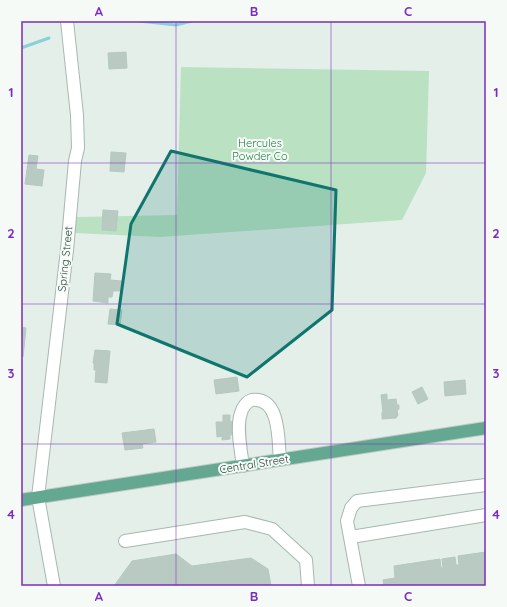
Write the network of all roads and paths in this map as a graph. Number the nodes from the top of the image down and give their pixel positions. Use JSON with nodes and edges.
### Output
{"nodes":[{"id":1,"x":67,"y":21,"type":"edge"},
{"id":2,"x":486,"y":428,"type":"edge"},
{"id":3,"x":280,"y":460,"type":"junction"},
{"id":4,"x":243,"y":466,"type":"junction"},
{"id":5,"x":486,"y":485,"type":"edge"},
{"id":6,"x":38,"y":497,"type":"junction"},
{"id":7,"x":21,"y":500,"type":"edge"},
{"id":8,"x":486,"y":515,"type":"edge"},
{"id":9,"x":351,"y":537,"type":"junction"},
{"id":10,"x":125,"y":541,"type":"dead end"},
{"id":11,"x":54,"y":586,"type":"edge"},
{"id":12,"x":308,"y":586,"type":"edge"},
{"id":13,"x":359,"y":586,"type":"edge"}],
"edges":[{"from":1,"to":6,"type":"street","name":"Spring Street"},
{"from":2,"to":3,"type":"main road","name":"Central Street"},
{"from":3,"to":4,"type":"main road","name":"Central Street"},
{"from":3,"to":4,"type":"street"},
{"from":4,"to":6,"type":"main road","name":"Central Street"},
{"from":5,"to":9,"type":"street"},
{"from":6,"to":7,"type":"main road","name":"Central Street"},
{"from":6,"to":11,"type":"street","name":"Spring Street"},
{"from":8,"to":9,"type":"street"},
{"from":9,"to":13,"type":"street"},
{"from":10,"to":12,"type":"street"}]}
